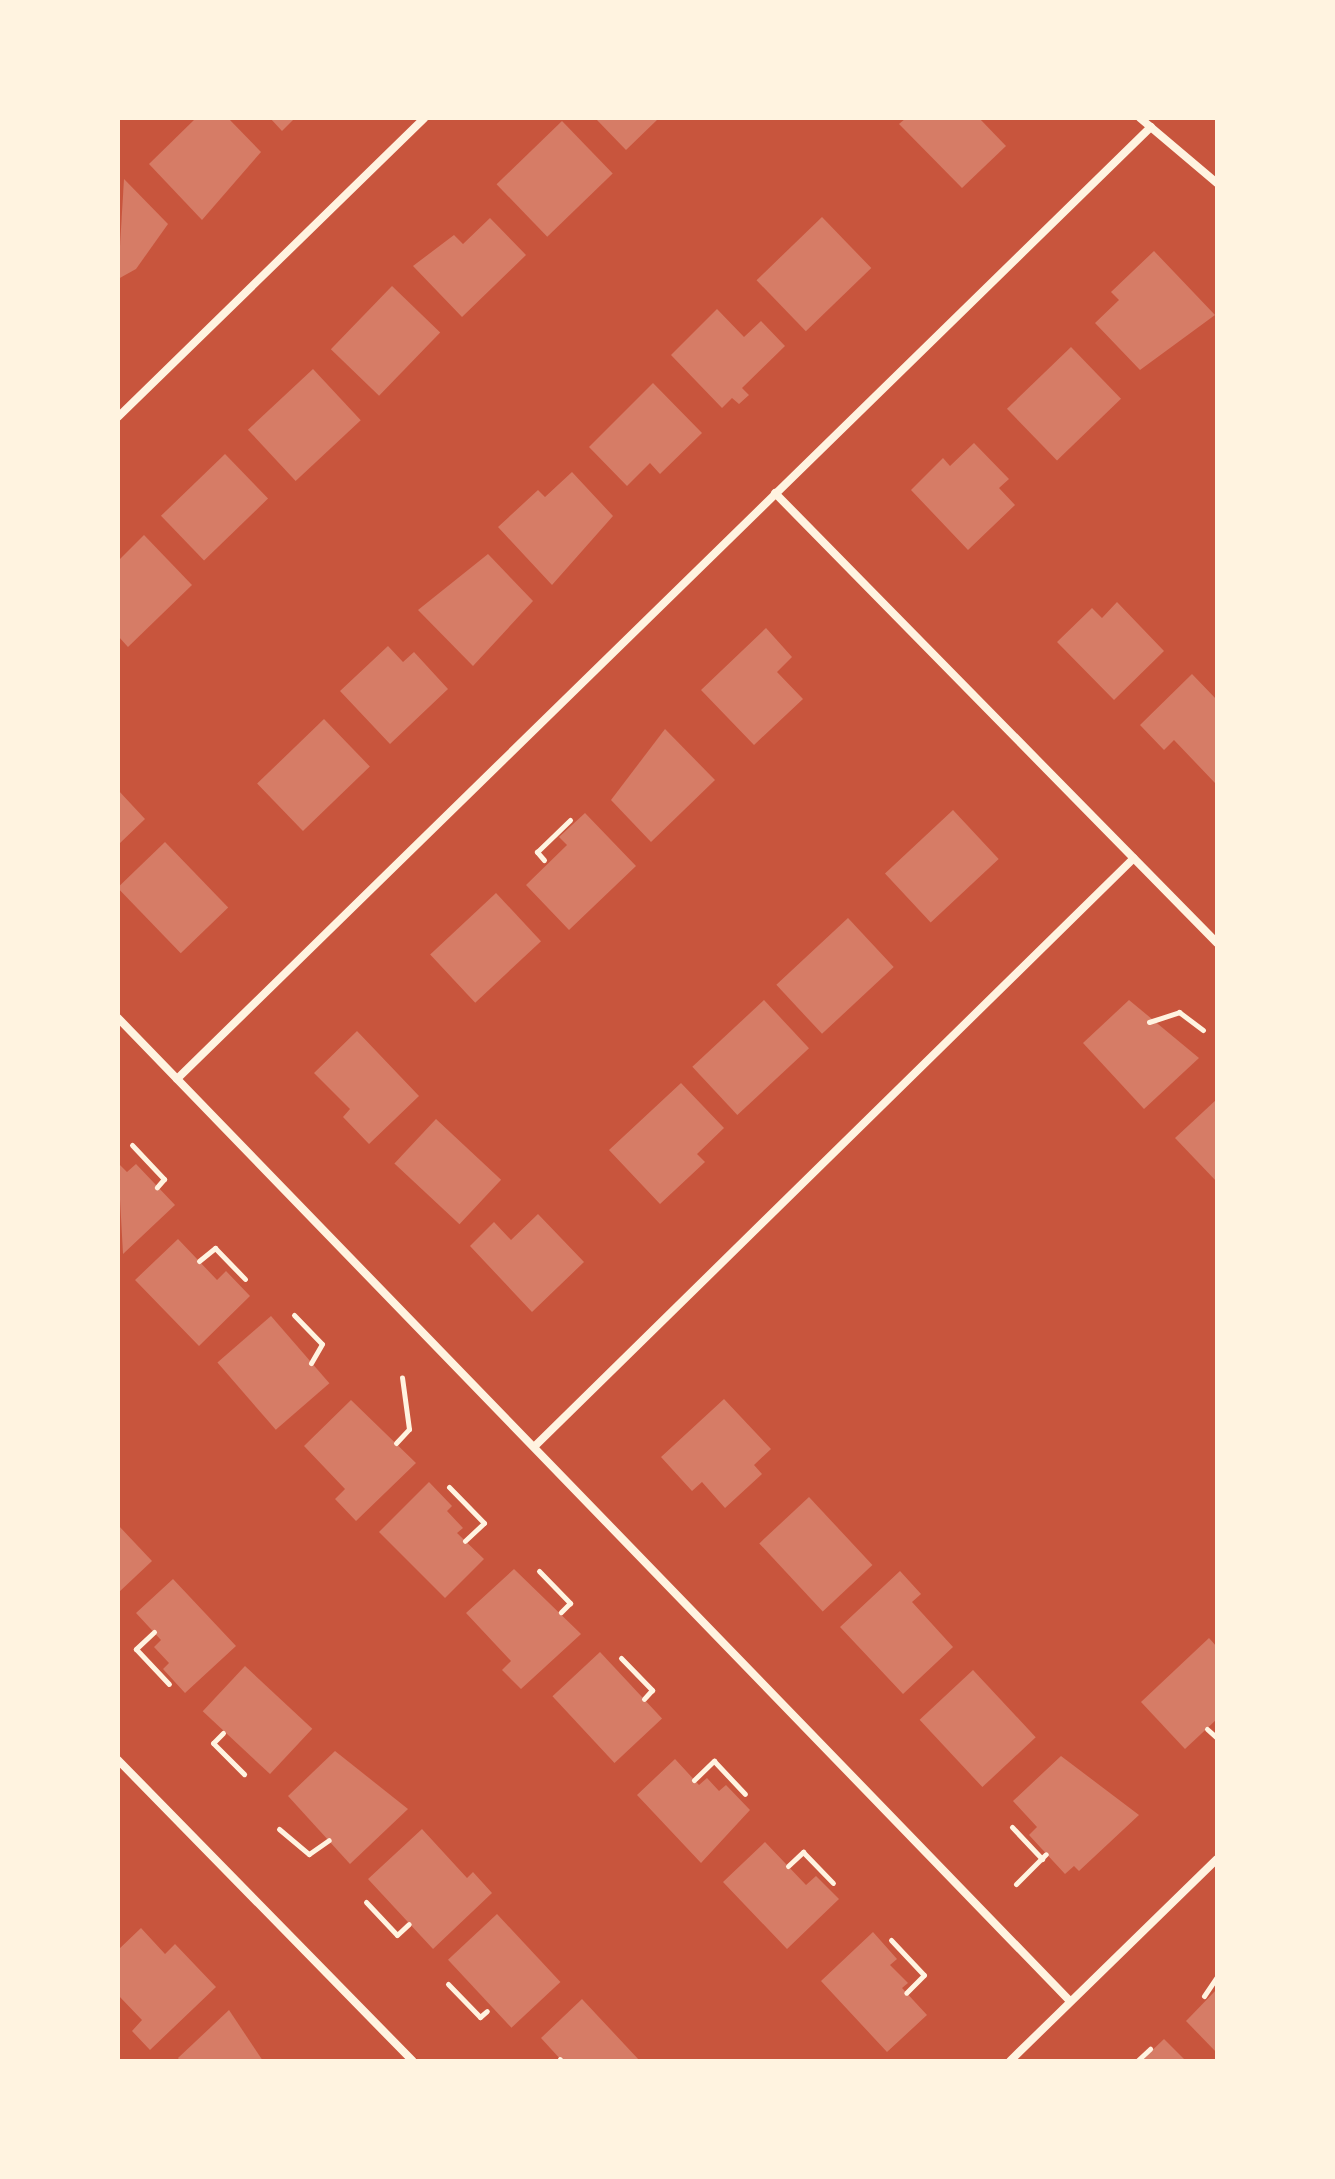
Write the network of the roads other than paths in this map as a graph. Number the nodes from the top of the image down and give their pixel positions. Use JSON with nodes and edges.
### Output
{"nodes":[{"id":1,"x":424,"y":118,"type":"edge"},
{"id":2,"x":1140,"y":118,"type":"edge"},
{"id":3,"x":1151,"y":127,"type":"junction"},
{"id":4,"x":1217,"y":183,"type":"edge"},
{"id":5,"x":118,"y":417,"type":"edge"},
{"id":6,"x":775,"y":493,"type":"junction"},
{"id":7,"x":1134,"y":858,"type":"junction"},
{"id":8,"x":1217,"y":943,"type":"edge"},
{"id":9,"x":118,"y":1018,"type":"edge"},
{"id":10,"x":177,"y":1079,"type":"junction"},
{"id":11,"x":535,"y":1446,"type":"junction"},
{"id":12,"x":118,"y":1760,"type":"edge"},
{"id":13,"x":1217,"y":1859,"type":"edge"},
{"id":14,"x":1070,"y":2001,"type":"junction"},
{"id":15,"x":413,"y":2061,"type":"edge"},
{"id":16,"x":1010,"y":2061,"type":"edge"}],
"edges":[{"from":1,"to":5,"type":"street"},
{"from":2,"to":3,"type":"street"},
{"from":3,"to":4,"type":"street"},
{"from":3,"to":6,"type":"street"},
{"from":6,"to":7,"type":"street"},
{"from":6,"to":10,"type":"street"},
{"from":7,"to":8,"type":"street"},
{"from":7,"to":11,"type":"street"},
{"from":9,"to":10,"type":"street"},
{"from":10,"to":11,"type":"street"},
{"from":11,"to":14,"type":"street"},
{"from":12,"to":15,"type":"street"},
{"from":13,"to":14,"type":"street"},
{"from":14,"to":16,"type":"street"}]}
